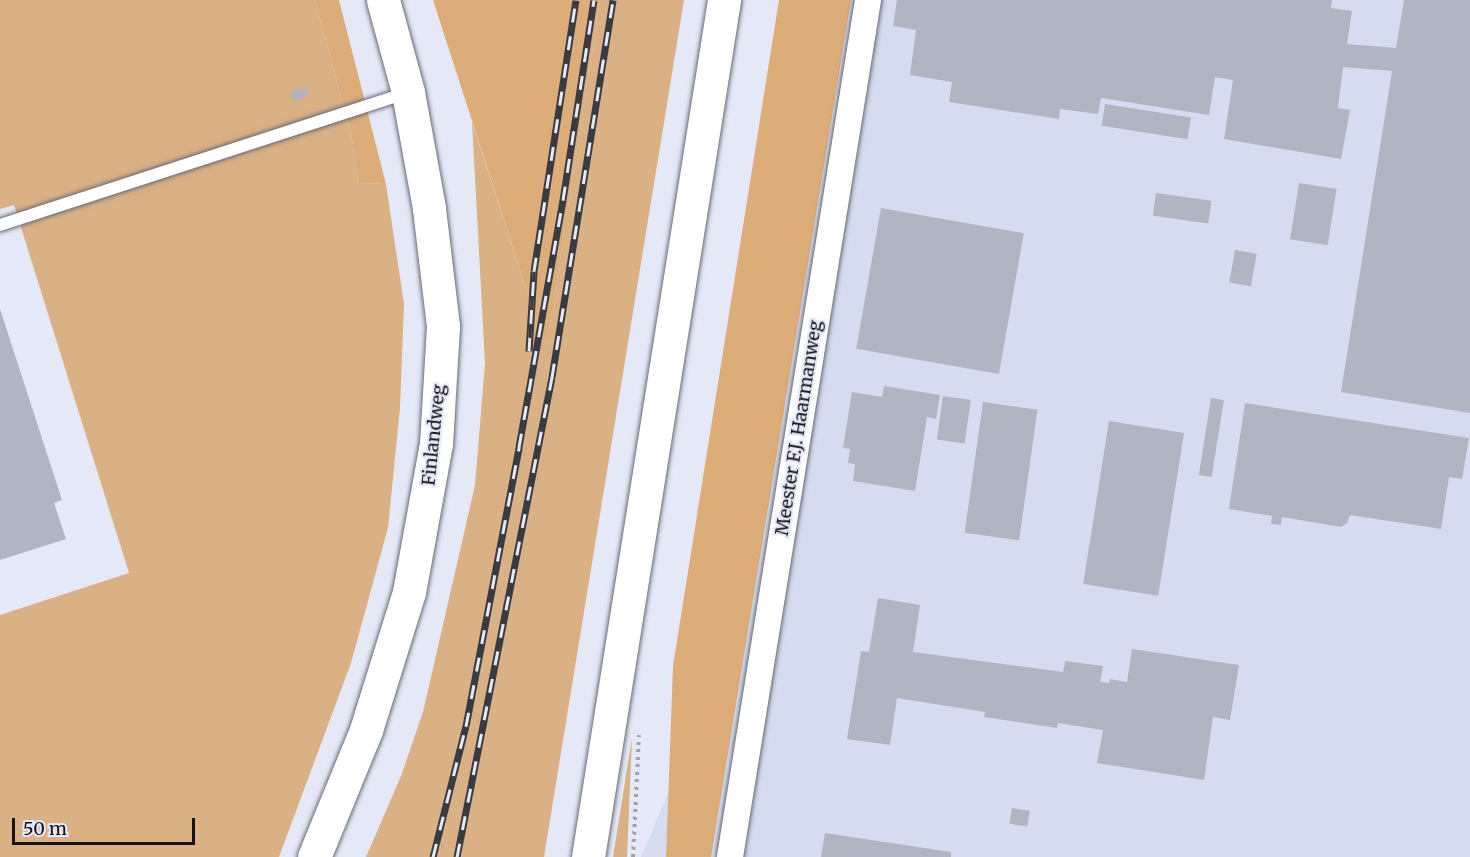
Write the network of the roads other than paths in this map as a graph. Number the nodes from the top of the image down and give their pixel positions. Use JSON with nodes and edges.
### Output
{"nodes":[{"id":1,"x":383,"y":0,"type":"edge"},
{"id":2,"x":724,"y":0,"type":"edge"},
{"id":3,"x":868,"y":0,"type":"edge"},
{"id":4,"x":408,"y":93,"type":"junction"},
{"id":5,"x":0,"y":225,"type":"edge"},
{"id":6,"x":314,"y":857,"type":"edge"},
{"id":7,"x":588,"y":857,"type":"edge"},
{"id":8,"x":730,"y":857,"type":"edge"}],
"edges":[{"from":1,"to":4,"type":"street","name":"Finlandweg"},
{"from":2,"to":7,"type":"street"},
{"from":3,"to":8,"type":"street","name":"Meester F.J. Haarmanweg"},
{"from":4,"to":5,"type":"lane"},
{"from":4,"to":6,"type":"street","name":"Finlandweg"}]}
